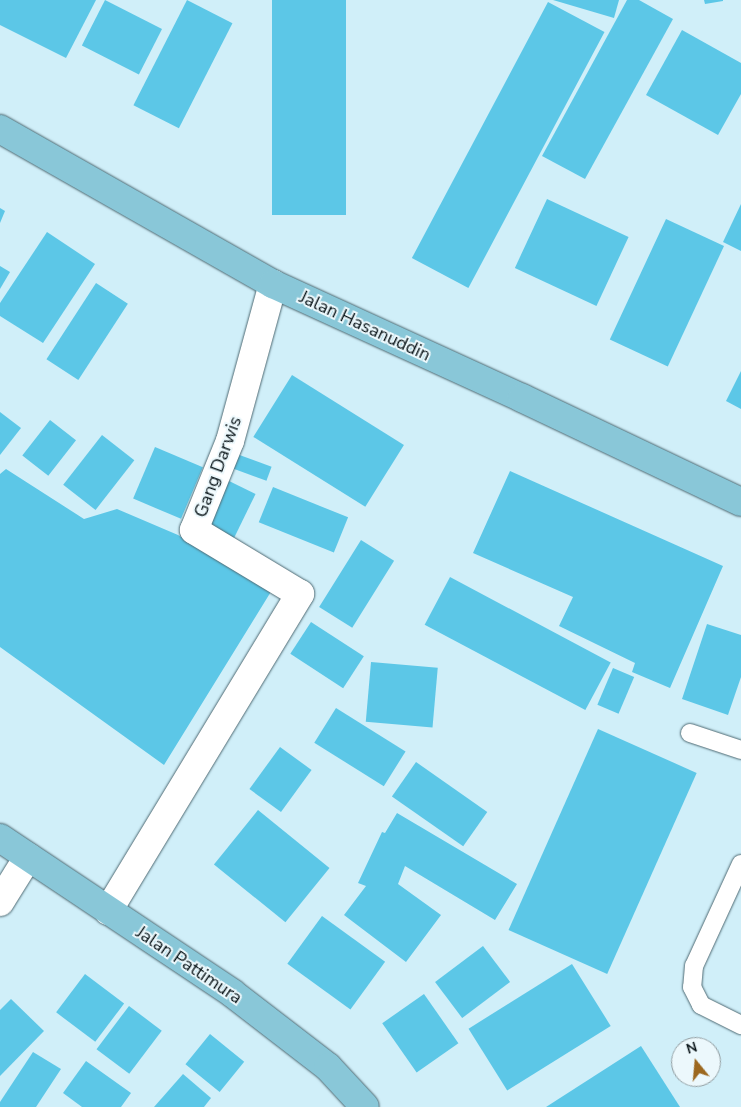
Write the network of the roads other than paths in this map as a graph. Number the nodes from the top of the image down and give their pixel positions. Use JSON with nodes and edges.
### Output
{"nodes":[{"id":1,"x":0,"y":129,"type":"edge"},
{"id":2,"x":273,"y":284,"type":"junction"},
{"id":3,"x":741,"y":502,"type":"edge"},
{"id":4,"x":690,"y":733,"type":"dead end"},
{"id":5,"x":741,"y":750,"type":"edge"},
{"id":6,"x":0,"y":838,"type":"edge"},
{"id":7,"x":28,"y":857,"type":"junction"},
{"id":8,"x":741,"y":864,"type":"edge"},
{"id":9,"x":0,"y":902,"type":"edge"},
{"id":10,"x":108,"y":911,"type":"junction"},
{"id":11,"x":741,"y":1025,"type":"edge"},
{"id":12,"x":365,"y":1107,"type":"edge"}],
"edges":[{"from":1,"to":2,"type":"main road","name":"Jalan Hasanuddin"},
{"from":2,"to":3,"type":"main road","name":"Jalan Hasanuddin"},
{"from":2,"to":10,"type":"street","name":"Gang Darwis"},
{"from":4,"to":5,"type":"lane"},
{"from":6,"to":7,"type":"main road","name":"Jalan Pattimura"},
{"from":7,"to":9,"type":"street"},
{"from":7,"to":10,"type":"main road","name":"Jalan Pattimura"},
{"from":8,"to":11,"type":"lane"},
{"from":10,"to":12,"type":"main road","name":"Jalan Pattimura"}]}
